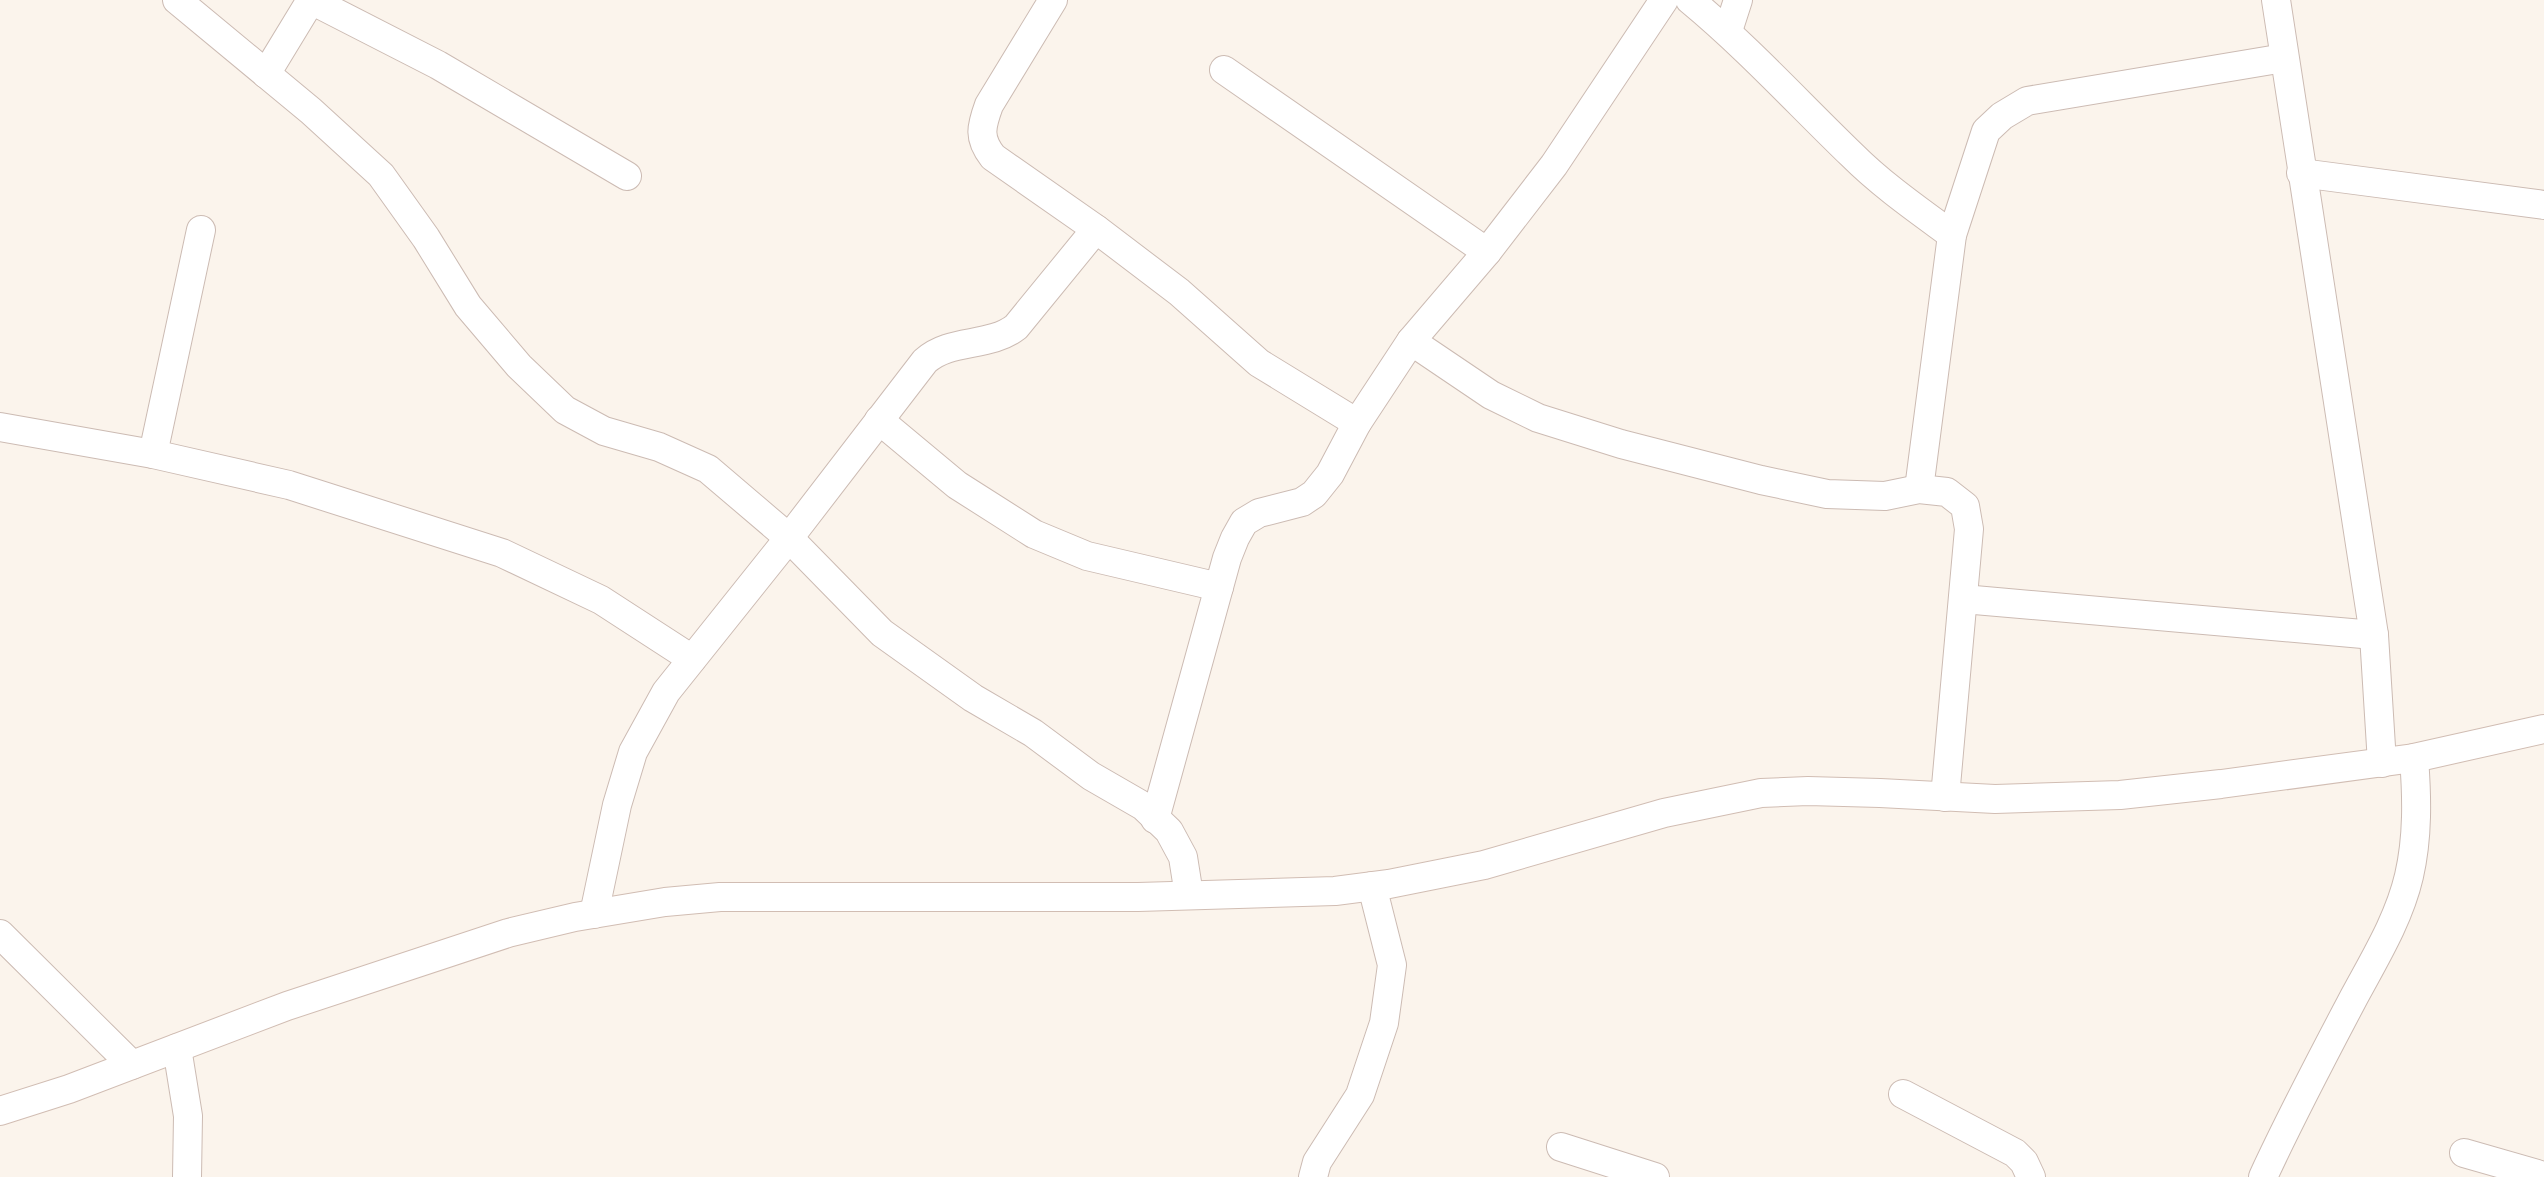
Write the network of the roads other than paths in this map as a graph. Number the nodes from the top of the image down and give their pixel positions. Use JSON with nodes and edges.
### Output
{"nodes":[{"id":1,"x":177,"y":0,"type":"edge"},
{"id":2,"x":311,"y":0,"type":"edge"},
{"id":3,"x":1053,"y":0,"type":"edge"},
{"id":4,"x":1664,"y":0,"type":"edge"},
{"id":5,"x":1690,"y":0,"type":"edge"},
{"id":6,"x":1738,"y":0,"type":"edge"},
{"id":7,"x":2276,"y":0,"type":"edge"},
{"id":8,"x":1728,"y":31,"type":"junction"},
{"id":9,"x":2284,"y":58,"type":"junction"},
{"id":10,"x":1224,"y":70,"type":"dead end"},
{"id":11,"x":266,"y":74,"type":"junction"},
{"id":12,"x":2301,"y":173,"type":"junction"},
{"id":13,"x":627,"y":176,"type":"dead end"},
{"id":14,"x":2544,"y":204,"type":"edge"},
{"id":15,"x":1096,"y":229,"type":"junction"},
{"id":16,"x":201,"y":230,"type":"dead end"},
{"id":17,"x":1952,"y":236,"type":"junction"},
{"id":18,"x":1487,"y":252,"type":"junction"},
{"id":19,"x":1411,"y":340,"type":"junction"},
{"id":20,"x":879,"y":420,"type":"junction"},
{"id":21,"x":1357,"y":424,"type":"junction"},
{"id":22,"x":0,"y":427,"type":"edge"},
{"id":23,"x":153,"y":454,"type":"junction"},
{"id":24,"x":1919,"y":489,"type":"junction"},
{"id":25,"x":789,"y":538,"type":"junction"},
{"id":26,"x":1219,"y":587,"type":"junction"},
{"id":27,"x":1963,"y":599,"type":"junction"},
{"id":28,"x":2374,"y":635,"type":"junction"},
{"id":29,"x":692,"y":659,"type":"junction"},
{"id":30,"x":2544,"y":728,"type":"edge"},
{"id":31,"x":2414,"y":758,"type":"junction"},
{"id":32,"x":2382,"y":763,"type":"junction"},
{"id":33,"x":1945,"y":797,"type":"junction"},
{"id":34,"x":1155,"y":819,"type":"junction"},
{"id":35,"x":1372,"y":886,"type":"junction"},
{"id":36,"x":1189,"y":895,"type":"junction"},
{"id":37,"x":594,"y":914,"type":"junction"},
{"id":38,"x":0,"y":934,"type":"edge"},
{"id":39,"x":177,"y":1048,"type":"junction"},
{"id":40,"x":132,"y":1065,"type":"junction"},
{"id":41,"x":1903,"y":1094,"type":"dead end"},
{"id":42,"x":0,"y":1112,"type":"edge"},
{"id":43,"x":1562,"y":1147,"type":"dead end"},
{"id":44,"x":2464,"y":1153,"type":"dead end"},
{"id":45,"x":2544,"y":1176,"type":"edge"},
{"id":46,"x":187,"y":1177,"type":"edge"},
{"id":47,"x":1313,"y":1177,"type":"edge"},
{"id":48,"x":1655,"y":1177,"type":"edge"},
{"id":49,"x":2031,"y":1177,"type":"edge"},
{"id":50,"x":2263,"y":1177,"type":"edge"}],
"edges":[{"from":1,"to":11,"type":"street"},
{"from":2,"to":11,"type":"street"},
{"from":2,"to":13,"type":"street"},
{"from":3,"to":15,"type":"street"},
{"from":4,"to":18,"type":"street"},
{"from":5,"to":8,"type":"street"},
{"from":6,"to":8,"type":"street"},
{"from":7,"to":9,"type":"street"},
{"from":8,"to":17,"type":"street"},
{"from":9,"to":12,"type":"street"},
{"from":9,"to":17,"type":"street"},
{"from":10,"to":18,"type":"street"},
{"from":11,"to":25,"type":"street"},
{"from":12,"to":14,"type":"street"},
{"from":12,"to":28,"type":"street"},
{"from":15,"to":20,"type":"street"},
{"from":15,"to":21,"type":"street"},
{"from":16,"to":23,"type":"street"},
{"from":17,"to":24,"type":"street"},
{"from":18,"to":19,"type":"street"},
{"from":19,"to":21,"type":"street"},
{"from":19,"to":24,"type":"street"},
{"from":20,"to":25,"type":"street"},
{"from":20,"to":26,"type":"street"},
{"from":21,"to":26,"type":"street"},
{"from":22,"to":23,"type":"street"},
{"from":23,"to":29,"type":"street"},
{"from":24,"to":27,"type":"street"},
{"from":25,"to":29,"type":"street"},
{"from":25,"to":34,"type":"street"},
{"from":26,"to":34,"type":"street"},
{"from":27,"to":28,"type":"street"},
{"from":27,"to":33,"type":"street"},
{"from":28,"to":32,"type":"street"},
{"from":29,"to":37,"type":"street"},
{"from":30,"to":31,"type":"street"},
{"from":31,"to":32,"type":"street"},
{"from":31,"to":50,"type":"street"},
{"from":32,"to":33,"type":"street"},
{"from":33,"to":35,"type":"street"},
{"from":34,"to":36,"type":"street"},
{"from":35,"to":36,"type":"street"},
{"from":35,"to":47,"type":"street"},
{"from":36,"to":37,"type":"street"},
{"from":37,"to":39,"type":"street"},
{"from":38,"to":40,"type":"street"},
{"from":39,"to":40,"type":"street"},
{"from":39,"to":46,"type":"street"},
{"from":40,"to":42,"type":"street"},
{"from":41,"to":49,"type":"street"},
{"from":43,"to":48,"type":"street"},
{"from":44,"to":45,"type":"street"}]}
